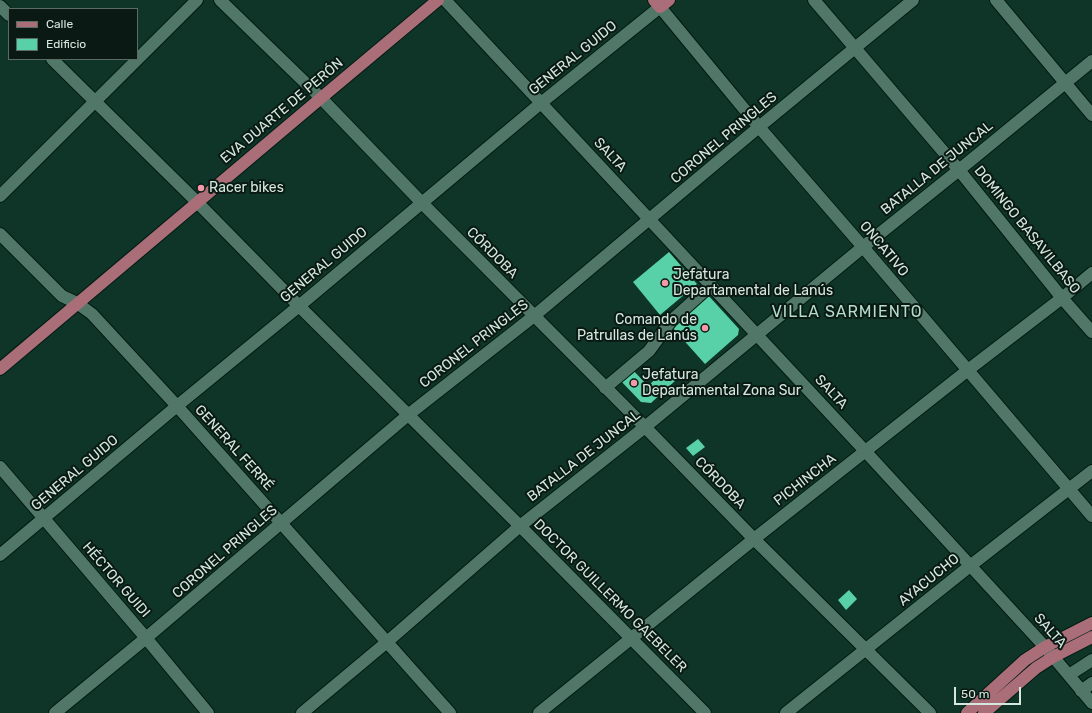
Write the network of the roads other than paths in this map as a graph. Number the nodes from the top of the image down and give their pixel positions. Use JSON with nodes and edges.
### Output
{"nodes":[{"id":1,"x":196,"y":0,"type":"edge"},
{"id":2,"x":220,"y":0,"type":"edge"},
{"id":3,"x":438,"y":0,"type":"edge"},
{"id":4,"x":445,"y":0,"type":"edge"},
{"id":5,"x":814,"y":0,"type":"edge"},
{"id":6,"x":913,"y":0,"type":"edge"},
{"id":7,"x":996,"y":0,"type":"edge"},
{"id":8,"x":661,"y":2,"type":"edge"},
{"id":9,"x":0,"y":6,"type":"edge"},
{"id":10,"x":8,"y":15,"type":"edge"},
{"id":11,"x":855,"y":48,"type":"junction"},
{"id":12,"x":138,"y":58,"type":"edge"},
{"id":13,"x":53,"y":60,"type":"edge"},
{"id":14,"x":136,"y":60,"type":"edge"},
{"id":15,"x":1092,"y":61,"type":"edge"},
{"id":16,"x":1065,"y":83,"type":"junction"},
{"id":17,"x":320,"y":98,"type":"junction"},
{"id":18,"x":94,"y":102,"type":"junction"},
{"id":19,"x":541,"y":103,"type":"junction"},
{"id":20,"x":1092,"y":115,"type":"edge"},
{"id":21,"x":759,"y":127,"type":"junction"},
{"id":22,"x":959,"y":170,"type":"junction"},
{"id":23,"x":0,"y":196,"type":"edge"},
{"id":24,"x":197,"y":202,"type":"junction"},
{"id":25,"x":422,"y":203,"type":"junction"},
{"id":26,"x":650,"y":219,"type":"junction"},
{"id":27,"x":0,"y":234,"type":"edge"},
{"id":28,"x":864,"y":247,"type":"junction"},
{"id":29,"x":1092,"y":273,"type":"edge"},
{"id":30,"x":711,"y":285,"type":"junction"},
{"id":31,"x":1062,"y":298,"type":"junction"},
{"id":32,"x":77,"y":304,"type":"junction"},
{"id":33,"x":299,"y":306,"type":"junction"},
{"id":34,"x":534,"y":316,"type":"junction"},
{"id":35,"x":1092,"y":332,"type":"edge"},
{"id":36,"x":758,"y":335,"type":"junction"},
{"id":37,"x":0,"y":369,"type":"edge"},
{"id":38,"x":968,"y":370,"type":"junction"},
{"id":39,"x":605,"y":388,"type":"junction"},
{"id":40,"x":177,"y":406,"type":"junction"},
{"id":41,"x":408,"y":416,"type":"junction"},
{"id":42,"x":645,"y":427,"type":"junction"},
{"id":43,"x":866,"y":452,"type":"junction"},
{"id":44,"x":0,"y":467,"type":"edge"},
{"id":45,"x":1092,"y":471,"type":"edge"},
{"id":46,"x":1068,"y":489,"type":"junction"},
{"id":47,"x":1092,"y":516,"type":"edge"},
{"id":48,"x":44,"y":519,"type":"junction"},
{"id":49,"x":280,"y":524,"type":"junction"},
{"id":50,"x":520,"y":526,"type":"junction"},
{"id":51,"x":754,"y":539,"type":"junction"},
{"id":52,"x":0,"y":555,"type":"edge"},
{"id":53,"x":970,"y":566,"type":"junction"},
{"id":54,"x":1092,"y":623,"type":"edge"},
{"id":55,"x":1092,"y":637,"type":"edge"},
{"id":56,"x":146,"y":638,"type":"junction"},
{"id":57,"x":630,"y":639,"type":"junction"},
{"id":58,"x":387,"y":642,"type":"junction"},
{"id":59,"x":1045,"y":647,"type":"junction"},
{"id":60,"x":866,"y":649,"type":"junction"},
{"id":61,"x":1053,"y":658,"type":"junction"},
{"id":62,"x":1092,"y":660,"type":"edge"},
{"id":63,"x":1069,"y":675,"type":"junction"},
{"id":64,"x":1092,"y":683,"type":"edge"},
{"id":65,"x":1082,"y":691,"type":"junction"},
{"id":66,"x":1092,"y":703,"type":"edge"},
{"id":67,"x":55,"y":713,"type":"edge"},
{"id":68,"x":208,"y":713,"type":"edge"},
{"id":69,"x":302,"y":713,"type":"edge"},
{"id":70,"x":450,"y":713,"type":"edge"},
{"id":71,"x":539,"y":713,"type":"edge"},
{"id":72,"x":705,"y":713,"type":"edge"},
{"id":73,"x":786,"y":713,"type":"edge"},
{"id":74,"x":930,"y":713,"type":"edge"},
{"id":75,"x":967,"y":713,"type":"edge"},
{"id":76,"x":984,"y":713,"type":"edge"}],
"edges":[{"from":1,"to":12,"type":"street"},
{"from":2,"to":17,"type":"street","name":"CÓRDOBA"},
{"from":3,"to":17,"type":"main road","name":"EVA DUARTE DE PERÓN"},
{"from":4,"to":19,"type":"street","name":"SALTA"},
{"from":5,"to":11,"type":"street","name":"DOMINGO BASAVILBASO"},
{"from":6,"to":11,"type":"street","name":"CORONEL PRINGLES"},
{"from":7,"to":16,"type":"street"},
{"from":8,"to":19,"type":"street","name":"GENERAL GUIDO"},
{"from":8,"to":21,"type":"street","name":"ONCATIVO"},
{"from":9,"to":10,"type":"street"},
{"from":11,"to":21,"type":"street","name":"CORONEL PRINGLES"},
{"from":11,"to":22,"type":"street","name":"DOMINGO BASAVILBASO"},
{"from":13,"to":18,"type":"street","name":"DOCTOR GUILLERMO GAEBELER"},
{"from":14,"to":18,"type":"street"},
{"from":15,"to":16,"type":"street","name":"BATALLA DE JUNCAL"},
{"from":16,"to":20,"type":"street"},
{"from":16,"to":22,"type":"street","name":"BATALLA DE JUNCAL"},
{"from":17,"to":24,"type":"main road","name":"EVA DUARTE DE PERÓN"},
{"from":17,"to":25,"type":"street","name":"CÓRDOBA"},
{"from":18,"to":23,"type":"street"},
{"from":18,"to":24,"type":"street","name":"DOCTOR GUILLERMO GAEBELER"},
{"from":19,"to":25,"type":"street","name":"GENERAL GUIDO"},
{"from":19,"to":26,"type":"street","name":"SALTA"},
{"from":21,"to":26,"type":"street","name":"CORONEL PRINGLES"},
{"from":21,"to":28,"type":"street","name":"ONCATIVO"},
{"from":22,"to":28,"type":"street","name":"BATALLA DE JUNCAL"},
{"from":22,"to":31,"type":"street","name":"DOMINGO BASAVILBASO"},
{"from":24,"to":32,"type":"main road","name":"EVA DUARTE DE PERÓN"},
{"from":24,"to":33,"type":"street","name":"DOCTOR GUILLERMO GAEBELER"},
{"from":25,"to":33,"type":"street","name":"GENERAL GUIDO"},
{"from":25,"to":34,"type":"street","name":"CÓRDOBA"},
{"from":26,"to":30,"type":"street","name":"SALTA"},
{"from":26,"to":34,"type":"street","name":"CORONEL PRINGLES"},
{"from":27,"to":32,"type":"street","name":"GENERAL FERRÉ"},
{"from":28,"to":36,"type":"street","name":"BATALLA DE JUNCAL"},
{"from":28,"to":38,"type":"street","name":"ONCATIVO"},
{"from":29,"to":31,"type":"street","name":"PICHINCHA"},
{"from":30,"to":36,"type":"street","name":"SALTA"},
{"from":30,"to":39,"type":"street"},
{"from":31,"to":35,"type":"street","name":"DOMINGO BASAVILBASO"},
{"from":31,"to":38,"type":"street","name":"PICHINCHA"},
{"from":32,"to":37,"type":"main road","name":"EVA DUARTE DE PERÓN"},
{"from":32,"to":40,"type":"street","name":"GENERAL FERRÉ"},
{"from":33,"to":40,"type":"street","name":"GENERAL GUIDO"},
{"from":33,"to":41,"type":"street","name":"DOCTOR GUILLERMO GAEBELER"},
{"from":34,"to":39,"type":"street","name":"CÓRDOBA"},
{"from":34,"to":41,"type":"street","name":"CORONEL PRINGLES"},
{"from":36,"to":42,"type":"street","name":"BATALLA DE JUNCAL"},
{"from":36,"to":43,"type":"street","name":"SALTA"},
{"from":38,"to":43,"type":"street","name":"PICHINCHA"},
{"from":38,"to":46,"type":"street","name":"ONCATIVO"},
{"from":39,"to":42,"type":"street","name":"CÓRDOBA"},
{"from":40,"to":48,"type":"street","name":"GENERAL GUIDO"},
{"from":40,"to":49,"type":"street","name":"GENERAL FERRÉ"},
{"from":41,"to":49,"type":"street","name":"CORONEL PRINGLES"},
{"from":41,"to":50,"type":"street","name":"DOCTOR GUILLERMO GAEBELER"},
{"from":42,"to":50,"type":"street","name":"BATALLA DE JUNCAL"},
{"from":42,"to":51,"type":"street","name":"CÓRDOBA"},
{"from":43,"to":51,"type":"street","name":"PICHINCHA"},
{"from":43,"to":53,"type":"street","name":"SALTA"},
{"from":44,"to":48,"type":"street","name":"HÉCTOR GUIDI"},
{"from":45,"to":46,"type":"street","name":"AYACUCHO"},
{"from":46,"to":47,"type":"street","name":"ONCATIVO"},
{"from":46,"to":53,"type":"street","name":"AYACUCHO"},
{"from":48,"to":52,"type":"street","name":"GENERAL GUIDO"},
{"from":48,"to":56,"type":"street","name":"HÉCTOR GUIDI"},
{"from":49,"to":56,"type":"street","name":"CORONEL PRINGLES"},
{"from":49,"to":58,"type":"street","name":"GENERAL FERRÉ"},
{"from":50,"to":57,"type":"street","name":"DOCTOR GUILLERMO GAEBELER"},
{"from":50,"to":58,"type":"street","name":"BATALLA DE JUNCAL"},
{"from":51,"to":57,"type":"street","name":"PICHINCHA"},
{"from":51,"to":60,"type":"street","name":"CÓRDOBA"},
{"from":53,"to":59,"type":"street","name":"SALTA"},
{"from":53,"to":60,"type":"street","name":"AYACUCHO"},
{"from":54,"to":59,"type":"main road"},
{"from":55,"to":61,"type":"main road"},
{"from":56,"to":67,"type":"street","name":"CORONEL PRINGLES"},
{"from":56,"to":68,"type":"street","name":"HÉCTOR GUIDI"},
{"from":57,"to":71,"type":"street","name":"PICHINCHA"},
{"from":57,"to":72,"type":"street","name":"DOCTOR GUILLERMO GAEBELER"},
{"from":58,"to":69,"type":"street","name":"BATALLA DE JUNCAL"},
{"from":58,"to":70,"type":"street","name":"GENERAL FERRÉ"},
{"from":59,"to":61,"type":"street","name":"SALTA"},
{"from":59,"to":75,"type":"main road"},
{"from":60,"to":73,"type":"street","name":"AYACUCHO"},
{"from":60,"to":74,"type":"street","name":"CÓRDOBA"},
{"from":61,"to":63,"type":"street","name":"SALTA"},
{"from":61,"to":76,"type":"main road"},
{"from":62,"to":63,"type":"street"},
{"from":63,"to":65,"type":"street","name":"SALTA"},
{"from":64,"to":65,"type":"street"},
{"from":65,"to":66,"type":"street","name":"SALTA"}]}
